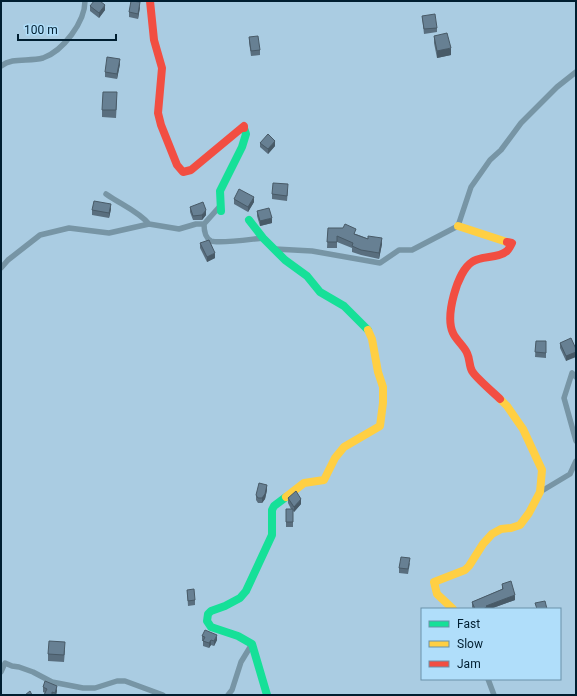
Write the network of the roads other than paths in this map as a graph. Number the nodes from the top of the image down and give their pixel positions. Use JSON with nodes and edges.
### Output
{"nodes":[{"id":1,"x":85,"y":1,"type":"edge"},
{"id":2,"x":150,"y":1,"type":"edge"},
{"id":3,"x":1,"y":66,"type":"edge"},
{"id":4,"x":576,"y":72,"type":"edge"},
{"id":5,"x":106,"y":194,"type":"dead end"},
{"id":6,"x":221,"y":208,"type":"joint"},
{"id":7,"x":249,"y":220,"type":"dead end"},
{"id":8,"x":149,"y":224,"type":"junction"},
{"id":9,"x":204,"y":224,"type":"junction"},
{"id":10,"x":458,"y":226,"type":"junction"},
{"id":11,"x":263,"y":238,"type":"junction"},
{"id":12,"x":275,"y":249,"type":"junction"},
{"id":13,"x":1,"y":268,"type":"edge"},
{"id":14,"x":576,"y":377,"type":"edge"},
{"id":15,"x":576,"y":441,"type":"edge"},
{"id":16,"x":576,"y":461,"type":"edge"},
{"id":17,"x":540,"y":492,"type":"junction"},
{"id":18,"x":452,"y":608,"type":"edge"},
{"id":19,"x":252,"y":644,"type":"junction"},
{"id":20,"x":1,"y":672,"type":"edge"},
{"id":21,"x":488,"y":680,"type":"edge"},
{"id":22,"x":163,"y":695,"type":"edge"},
{"id":23,"x":228,"y":695,"type":"edge"},
{"id":24,"x":267,"y":695,"type":"edge"},
{"id":25,"x":494,"y":695,"type":"edge"}],
"edges":[{"from":1,"to":3,"type":"street"},
{"from":2,"to":6,"type":"street"},
{"from":4,"to":10,"type":"street"},
{"from":5,"to":8,"type":"street"},
{"from":6,"to":9,"type":"street"},
{"from":7,"to":11,"type":"street"},
{"from":8,"to":9,"type":"street"},
{"from":8,"to":13,"type":"street"},
{"from":9,"to":11,"type":"street"},
{"from":10,"to":12,"type":"street"},
{"from":10,"to":17,"type":"street"},
{"from":11,"to":12,"type":"street"},
{"from":12,"to":19,"type":"street"},
{"from":14,"to":15,"type":"street"},
{"from":16,"to":17,"type":"street"},
{"from":17,"to":18,"type":"street"},
{"from":19,"to":23,"type":"street"},
{"from":19,"to":24,"type":"street"},
{"from":20,"to":22,"type":"street"},
{"from":21,"to":25,"type":"street"}]}
